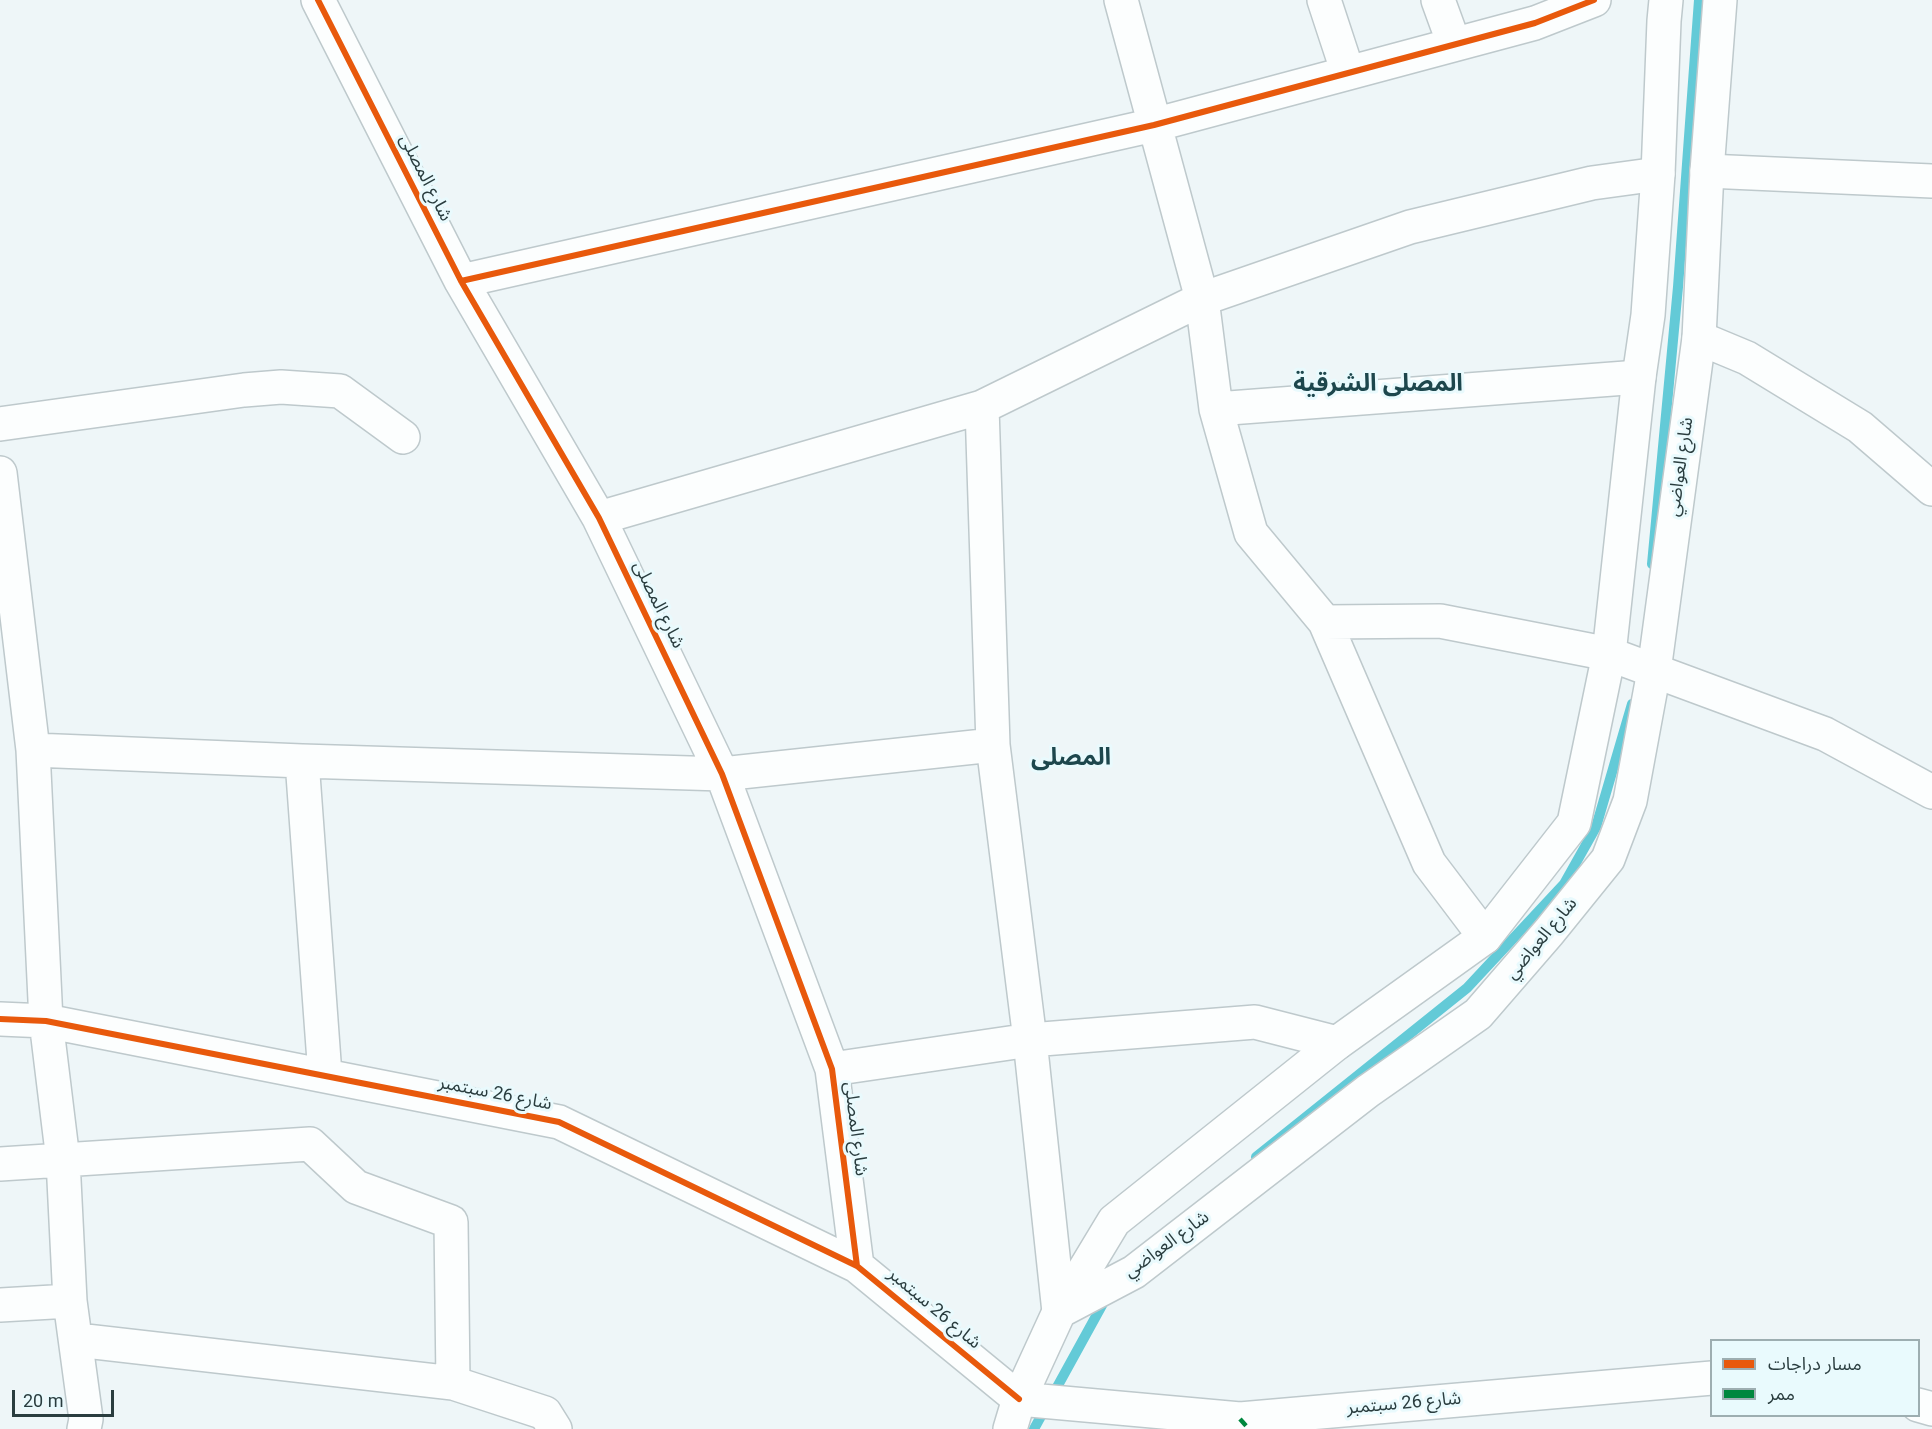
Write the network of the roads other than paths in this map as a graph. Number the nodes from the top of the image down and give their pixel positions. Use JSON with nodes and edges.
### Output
{"nodes":[{"id":1,"x":318,"y":0,"type":"edge"},
{"id":2,"x":1121,"y":0,"type":"edge"},
{"id":3,"x":1324,"y":0,"type":"edge"},
{"id":4,"x":1438,"y":0,"type":"edge"},
{"id":5,"x":1594,"y":0,"type":"edge"},
{"id":6,"x":1666,"y":0,"type":"edge"},
{"id":7,"x":1720,"y":0,"type":"edge"},
{"id":8,"x":1534,"y":11,"type":"edge"},
{"id":9,"x":1455,"y":44,"type":"junction"},
{"id":10,"x":1348,"y":73,"type":"junction"},
{"id":11,"x":1154,"y":125,"type":"junction"},
{"id":12,"x":1707,"y":171,"type":"junction"},
{"id":13,"x":1658,"y":174,"type":"junction"},
{"id":14,"x":1932,"y":181,"type":"edge"},
{"id":15,"x":461,"y":281,"type":"junction"},
{"id":16,"x":1202,"y":299,"type":"junction"},
{"id":17,"x":1699,"y":338,"type":"junction"},
{"id":18,"x":1639,"y":377,"type":"junction"},
{"id":19,"x":982,"y":407,"type":"junction"},
{"id":20,"x":1216,"y":409,"type":"junction"},
{"id":21,"x":0,"y":424,"type":"edge"},
{"id":22,"x":403,"y":437,"type":"dead end"},
{"id":23,"x":0,"y":473,"type":"edge"},
{"id":24,"x":1932,"y":489,"type":"edge"},
{"id":25,"x":599,"y":518,"type":"junction"},
{"id":26,"x":1325,"y":622,"type":"junction"},
{"id":27,"x":1609,"y":654,"type":"junction"},
{"id":28,"x":1654,"y":671,"type":"junction"},
{"id":29,"x":12,"y":673,"type":"edge"},
{"id":30,"x":993,"y":745,"type":"junction"},
{"id":31,"x":33,"y":750,"type":"junction"},
{"id":32,"x":302,"y":761,"type":"junction"},
{"id":33,"x":722,"y":774,"type":"junction"},
{"id":34,"x":1932,"y":792,"type":"edge"},
{"id":35,"x":1485,"y":937,"type":"junction"},
{"id":36,"x":0,"y":1019,"type":"edge"},
{"id":37,"x":46,"y":1021,"type":"junction"},
{"id":38,"x":1030,"y":1040,"type":"junction"},
{"id":39,"x":1337,"y":1042,"type":"junction"},
{"id":40,"x":832,"y":1069,"type":"junction"},
{"id":41,"x":325,"y":1076,"type":"junction"},
{"id":42,"x":63,"y":1160,"type":"junction"},
{"id":43,"x":0,"y":1164,"type":"edge"},
{"id":44,"x":857,"y":1266,"type":"junction"},
{"id":45,"x":70,"y":1301,"type":"junction"},
{"id":46,"x":0,"y":1305,"type":"edge"},
{"id":47,"x":1059,"y":1312,"type":"junction"},
{"id":48,"x":77,"y":1340,"type":"junction"},
{"id":49,"x":1710,"y":1378,"type":"edge"},
{"id":50,"x":453,"y":1383,"type":"junction"},
{"id":51,"x":1015,"y":1414,"type":"edge"},
{"id":52,"x":1244,"y":1424,"type":"edge"},
{"id":53,"x":84,"y":1429,"type":"edge"},
{"id":54,"x":555,"y":1429,"type":"edge"}],
"edges":[{"from":1,"to":15,"type":"street","name":"شارع المصلى"},
{"from":2,"to":11,"type":"street"},
{"from":3,"to":10,"type":"street"},
{"from":4,"to":9,"type":"street"},
{"from":5,"to":8,"type":"street"},
{"from":6,"to":13,"type":"street"},
{"from":7,"to":12,"type":"street","name":"شارع العواضي"},
{"from":8,"to":9,"type":"street"},
{"from":9,"to":10,"type":"street"},
{"from":10,"to":11,"type":"street"},
{"from":11,"to":15,"type":"street"},
{"from":11,"to":16,"type":"street"},
{"from":12,"to":14,"type":"street"},
{"from":12,"to":17,"type":"street","name":"شارع العواضي"},
{"from":13,"to":16,"type":"street"},
{"from":13,"to":18,"type":"street"},
{"from":15,"to":25,"type":"street","name":"شارع المصلى"},
{"from":16,"to":19,"type":"street"},
{"from":16,"to":20,"type":"street"},
{"from":17,"to":24,"type":"street"},
{"from":17,"to":28,"type":"street","name":"شارع العواضي"},
{"from":18,"to":20,"type":"street"},
{"from":18,"to":27,"type":"street"},
{"from":19,"to":25,"type":"street"},
{"from":19,"to":30,"type":"street"},
{"from":20,"to":26,"type":"street"},
{"from":21,"to":22,"type":"street"},
{"from":23,"to":29,"type":"street"},
{"from":25,"to":33,"type":"street","name":"شارع المصلى"},
{"from":26,"to":27,"type":"street"},
{"from":26,"to":35,"type":"street"},
{"from":27,"to":28,"type":"street"},
{"from":27,"to":35,"type":"street"},
{"from":28,"to":34,"type":"street"},
{"from":28,"to":47,"type":"street","name":"شارع العواضي"},
{"from":29,"to":31,"type":"street"},
{"from":30,"to":33,"type":"street"},
{"from":30,"to":38,"type":"street"},
{"from":31,"to":32,"type":"street"},
{"from":31,"to":37,"type":"street"},
{"from":32,"to":33,"type":"street"},
{"from":32,"to":41,"type":"street"},
{"from":33,"to":40,"type":"street","name":"شارع المصلى"},
{"from":35,"to":39,"type":"street"},
{"from":36,"to":37,"type":"street","name":"شارع 26 سبتمبر"},
{"from":37,"to":41,"type":"street","name":"شارع 26 سبتمبر"},
{"from":37,"to":42,"type":"street"},
{"from":38,"to":39,"type":"street"},
{"from":38,"to":40,"type":"street"},
{"from":38,"to":47,"type":"street"},
{"from":39,"to":47,"type":"street"},
{"from":40,"to":44,"type":"street","name":"شارع المصلى"},
{"from":41,"to":44,"type":"street","name":"شارع 26 سبتمبر"},
{"from":42,"to":43,"type":"street"},
{"from":42,"to":45,"type":"street"},
{"from":42,"to":50,"type":"street"},
{"from":44,"to":51,"type":"street","name":"شارع 26 سبتمبر"},
{"from":45,"to":46,"type":"street"},
{"from":45,"to":48,"type":"street"},
{"from":47,"to":51,"type":"street"},
{"from":48,"to":50,"type":"street"},
{"from":48,"to":53,"type":"street"},
{"from":49,"to":52,"type":"street","name":"شارع 26 سبتمبر"},
{"from":50,"to":54,"type":"street"},
{"from":51,"to":52,"type":"street","name":"شارع 26 سبتمبر"}]}
